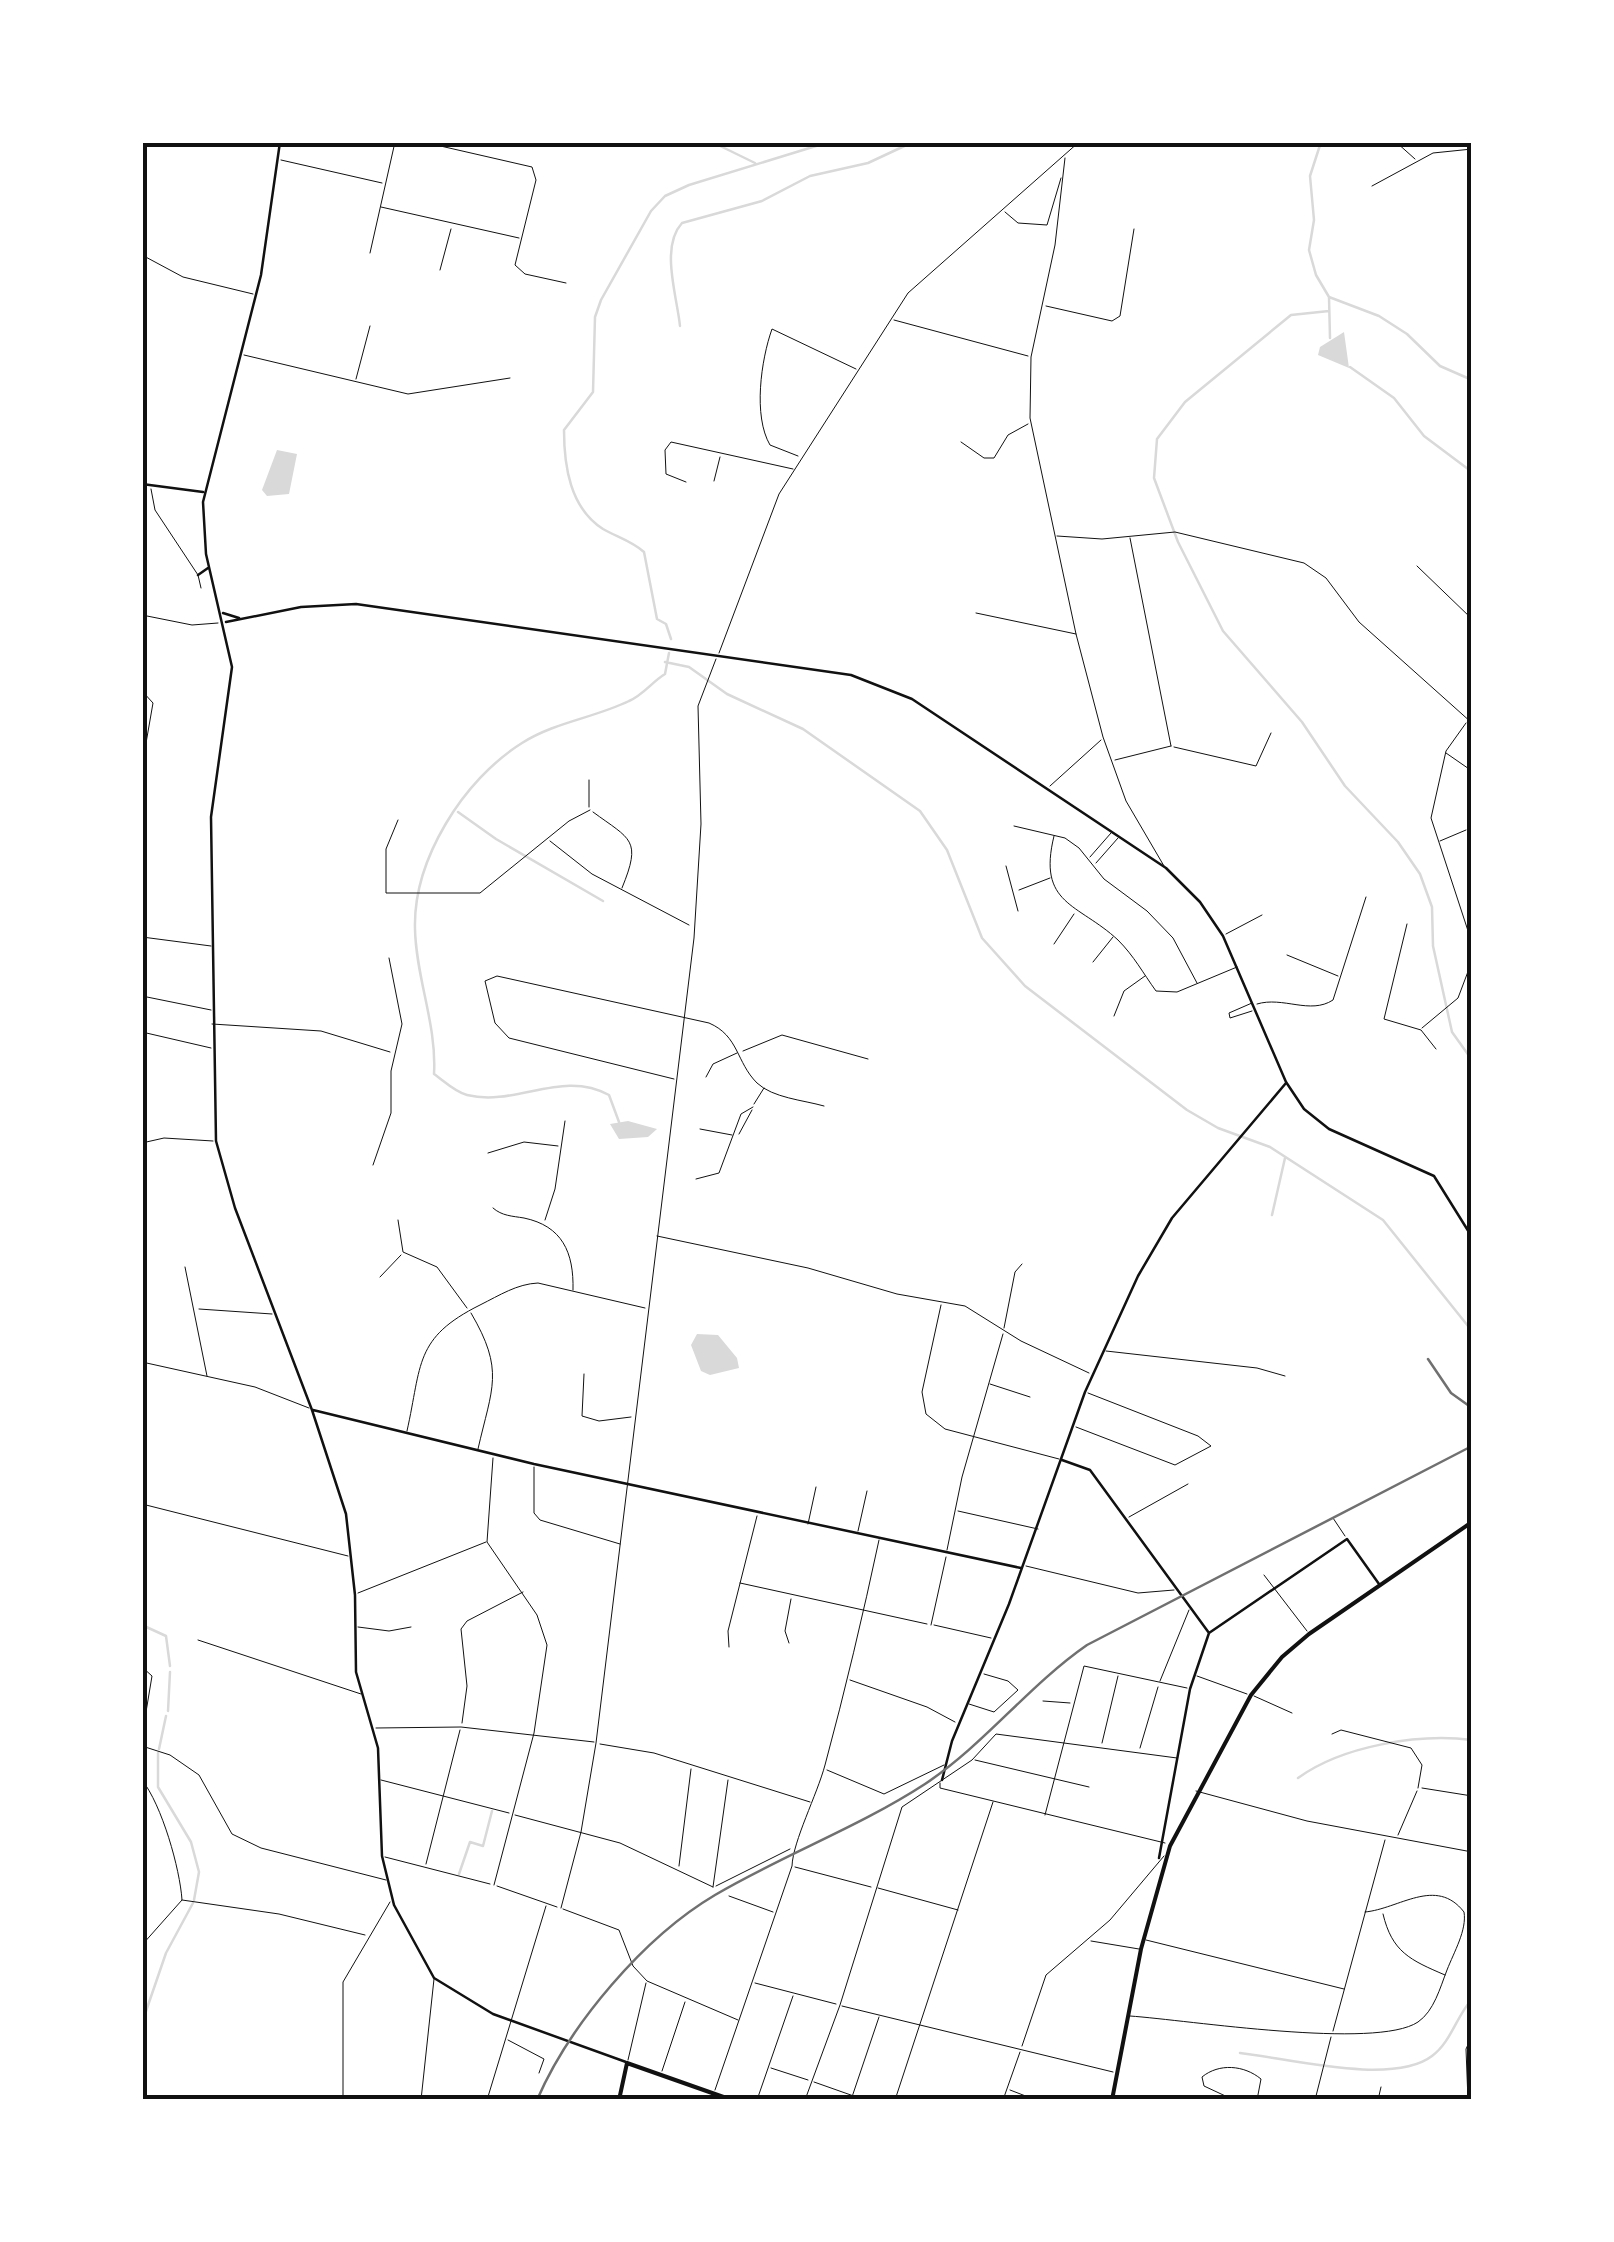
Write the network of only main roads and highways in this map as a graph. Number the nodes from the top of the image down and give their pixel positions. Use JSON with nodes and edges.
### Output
{"nodes":[{"id":1,"x":1472,"y":1522,"type":"edge"},
{"id":2,"x":713,"y":2096,"type":"edge"},
{"id":3,"x":619,"y":2100,"type":"edge"},
{"id":4,"x":732,"y":2100,"type":"edge"},
{"id":5,"x":1112,"y":2100,"type":"edge"}],
"edges":[{"from":1,"to":5,"type":"main road"},
{"from":2,"to":3,"type":"main road"},
{"from":2,"to":4,"type":"main road"}]}
